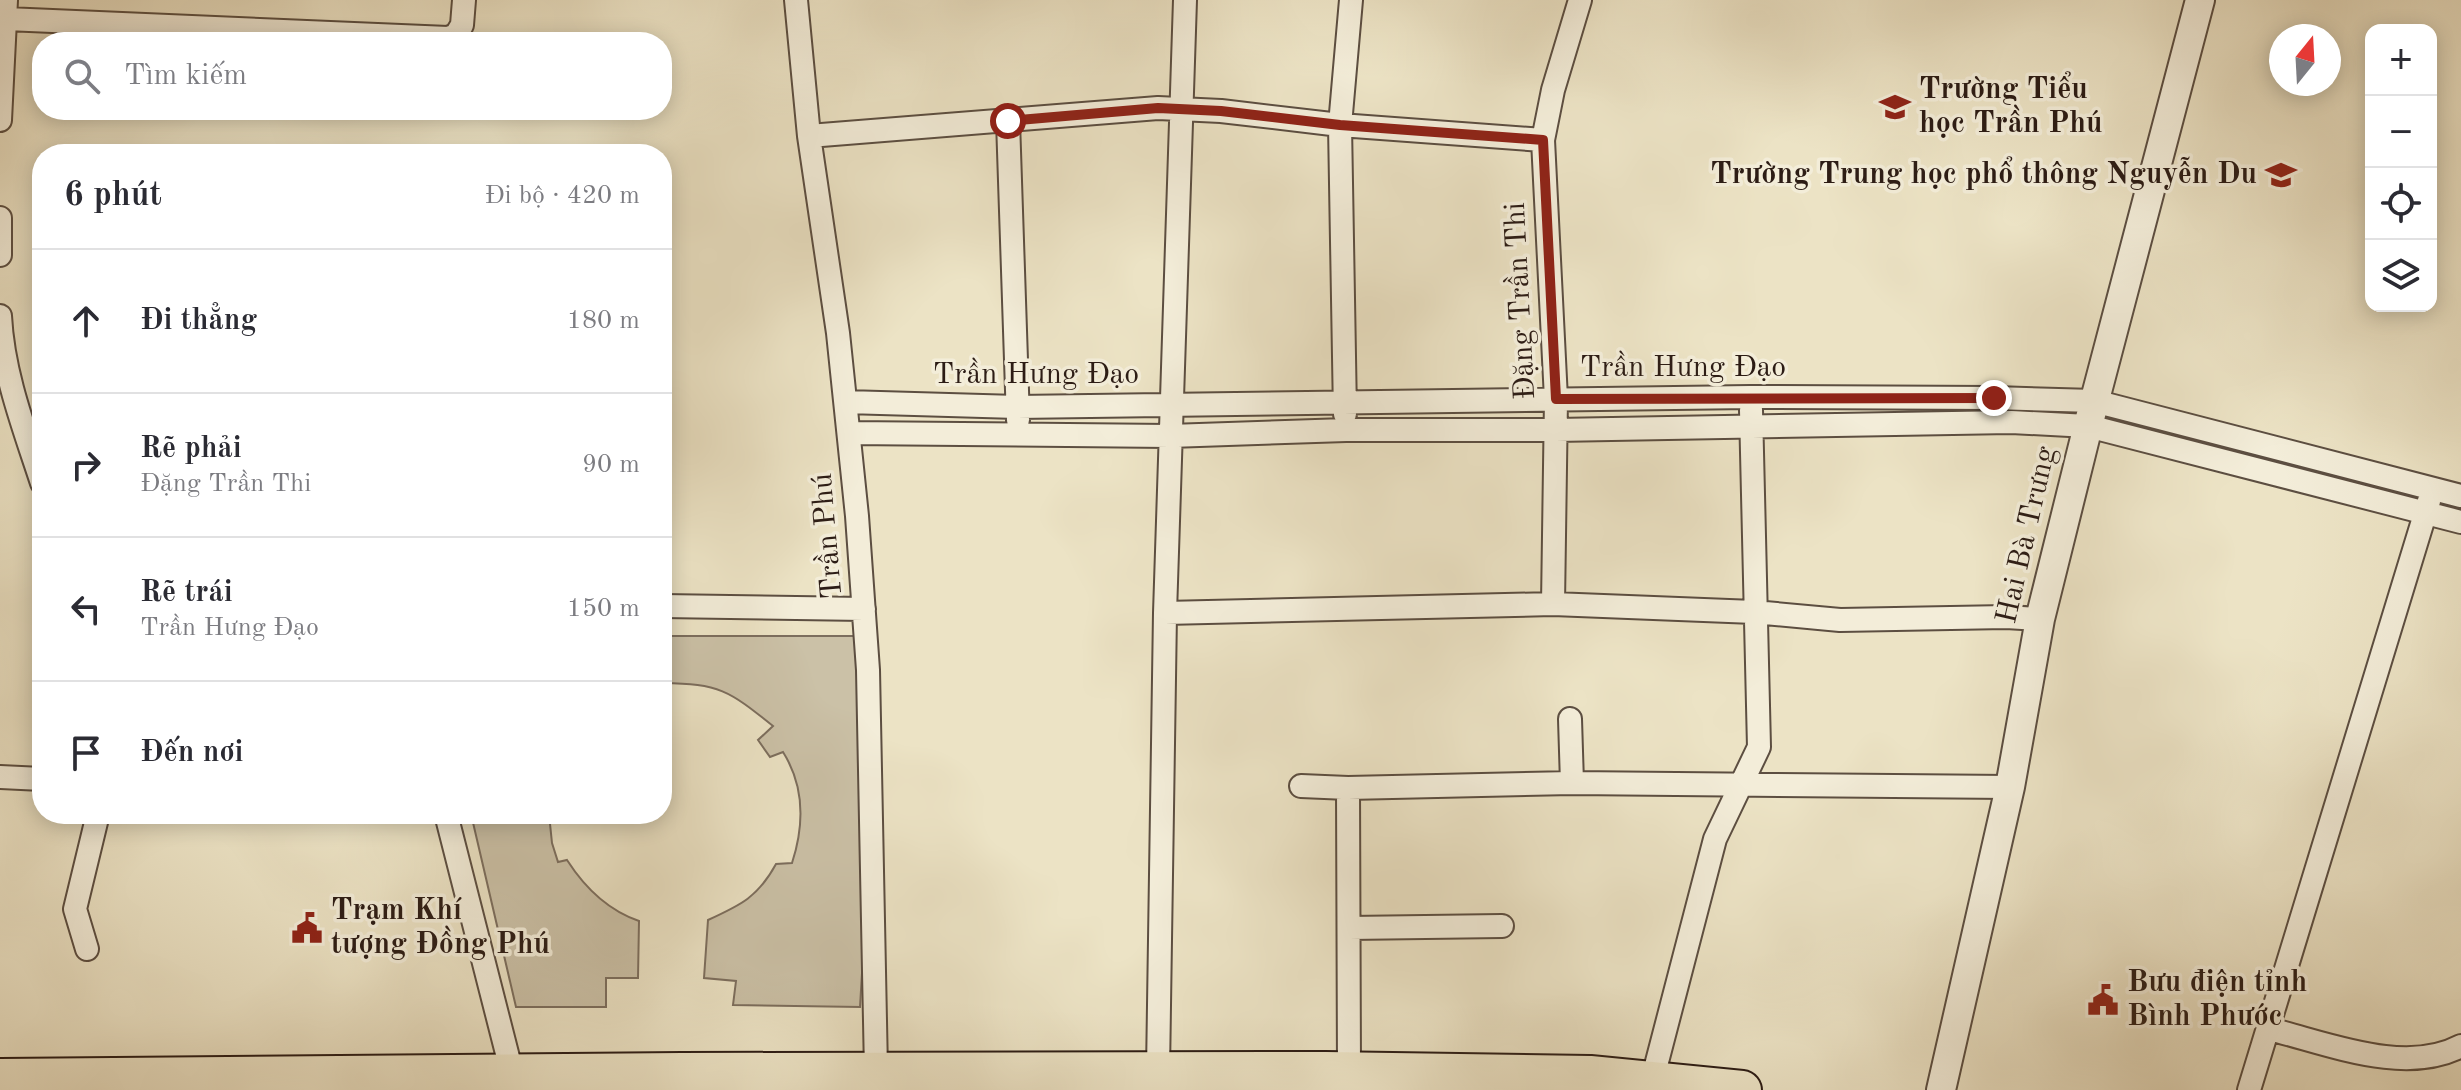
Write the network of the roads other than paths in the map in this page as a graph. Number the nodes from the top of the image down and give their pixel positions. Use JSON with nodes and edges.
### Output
{"nodes":[{"id":1,"x":464,"y":0,"type":"edge"},
{"id":2,"x":796,"y":0,"type":"edge"},
{"id":3,"x":1185,"y":0,"type":"edge"},
{"id":4,"x":1351,"y":0,"type":"edge"},
{"id":5,"x":1580,"y":0,"type":"edge"},
{"id":6,"x":2200,"y":0,"type":"edge"},
{"id":7,"x":6,"y":10,"type":"edge"},
{"id":8,"x":353,"y":32,"type":"edge"},
{"id":9,"x":458,"y":32,"type":"edge"},
{"id":10,"x":1180,"y":108,"type":"junction"},
{"id":11,"x":0,"y":120,"type":"edge"},
{"id":12,"x":1008,"y":121,"type":"junction"},
{"id":13,"x":1340,"y":125,"type":"junction"},
{"id":14,"x":809,"y":136,"type":"junction"},
{"id":15,"x":1543,"y":140,"type":"junction"},
{"id":16,"x":0,"y":218,"type":"edge"},
{"id":17,"x":0,"y":255,"type":"edge"},
{"id":18,"x":0,"y":316,"type":"edge"},
{"id":19,"x":1,"y":344,"type":"edge"},
{"id":20,"x":1750,"y":397,"type":"junction"},
{"id":21,"x":1556,"y":399,"type":"junction"},
{"id":22,"x":1345,"y":401,"type":"junction"},
{"id":23,"x":846,"y":402,"type":"junction"},
{"id":24,"x":1170,"y":406,"type":"junction"},
{"id":25,"x":1017,"y":407,"type":"junction"},
{"id":26,"x":2091,"y":414,"type":"junction"},
{"id":27,"x":1752,"y":425,"type":"junction"},
{"id":28,"x":1346,"y":430,"type":"junction"},
{"id":29,"x":1556,"y":430,"type":"junction"},
{"id":30,"x":849,"y":433,"type":"junction"},
{"id":31,"x":1018,"y":435,"type":"junction"},
{"id":32,"x":1170,"y":436,"type":"junction"},
{"id":33,"x":32,"y":453,"type":"edge"},
{"id":34,"x":2432,"y":488,"type":"junction"},
{"id":35,"x":2461,"y":496,"type":"edge"},
{"id":36,"x":2426,"y":513,"type":"junction"},
{"id":37,"x":2461,"y":522,"type":"edge"},
{"id":38,"x":1553,"y":604,"type":"junction"},
{"id":39,"x":672,"y":606,"type":"edge"},
{"id":40,"x":864,"y":609,"type":"junction"},
{"id":41,"x":1754,"y":612,"type":"junction"},
{"id":42,"x":1165,"y":613,"type":"junction"},
{"id":43,"x":2040,"y":619,"type":"junction"},
{"id":44,"x":1570,"y":719,"type":"dead end"},
{"id":45,"x":0,"y":777,"type":"edge"},
{"id":46,"x":32,"y":779,"type":"edge"},
{"id":47,"x":1572,"y":783,"type":"junction"},
{"id":48,"x":1740,"y":783,"type":"junction"},
{"id":49,"x":1301,"y":786,"type":"dead end"},
{"id":50,"x":2010,"y":787,"type":"junction"},
{"id":51,"x":1348,"y":788,"type":"junction"},
{"id":52,"x":96,"y":824,"type":"edge"},
{"id":53,"x":449,"y":824,"type":"edge"},
{"id":54,"x":1502,"y":926,"type":"dead end"},
{"id":55,"x":1349,"y":928,"type":"junction"},
{"id":56,"x":87,"y":949,"type":"dead end"},
{"id":57,"x":2269,"y":1029,"type":"junction"},
{"id":58,"x":2461,"y":1046,"type":"edge"},
{"id":59,"x":1158,"y":1071,"type":"junction"},
{"id":60,"x":1349,"y":1071,"type":"junction"},
{"id":61,"x":512,"y":1073,"type":"junction"},
{"id":62,"x":0,"y":1078,"type":"edge"},
{"id":63,"x":877,"y":1080,"type":"edge"},
{"id":64,"x":682,"y":1081,"type":"edge"},
{"id":65,"x":1652,"y":1081,"type":"junction"},
{"id":66,"x":1742,"y":1090,"type":"edge"},
{"id":67,"x":1941,"y":1090,"type":"edge"},
{"id":68,"x":2249,"y":1090,"type":"edge"}],
"edges":[{"from":1,"to":9,"type":"street"},
{"from":2,"to":14,"type":"street","name":"Trần Phú"},
{"from":3,"to":10,"type":"street"},
{"from":4,"to":13,"type":"street"},
{"from":5,"to":15,"type":"street","name":"Đặng Trần Thi"},
{"from":6,"to":26,"type":"street","name":"Hai Bà Trưng"},
{"from":7,"to":8,"type":"street"},
{"from":7,"to":11,"type":"street"},
{"from":10,"to":12,"type":"street"},
{"from":10,"to":13,"type":"street"},
{"from":10,"to":24,"type":"street"},
{"from":12,"to":14,"type":"street"},
{"from":12,"to":25,"type":"street"},
{"from":13,"to":15,"type":"street"},
{"from":13,"to":22,"type":"street"},
{"from":14,"to":23,"type":"street","name":"Trần Phú"},
{"from":15,"to":21,"type":"street","name":"Đặng Trần Thi"},
{"from":16,"to":17,"type":"street"},
{"from":18,"to":19,"type":"street"},
{"from":19,"to":33,"type":"street"},
{"from":20,"to":21,"type":"street","name":"Trần Hưng Đạo"},
{"from":20,"to":26,"type":"street","name":"Trần Hưng Đạo"},
{"from":20,"to":27,"type":"street"},
{"from":21,"to":22,"type":"street","name":"Trần Hưng Đạo"},
{"from":21,"to":29,"type":"street","name":"Đặng Trần Thi"},
{"from":22,"to":24,"type":"street","name":"Trần Hưng Đạo"},
{"from":22,"to":28,"type":"street"},
{"from":23,"to":25,"type":"street","name":"Trần Hưng Đạo"},
{"from":23,"to":30,"type":"street","name":"Trần Phú"},
{"from":24,"to":25,"type":"street","name":"Trần Hưng Đạo"},
{"from":24,"to":32,"type":"street"},
{"from":25,"to":31,"type":"street"},
{"from":26,"to":27,"type":"street"},
{"from":26,"to":34,"type":"street","name":"Trần Hưng Đạo"},
{"from":26,"to":36,"type":"street"},
{"from":26,"to":43,"type":"street","name":"Hai Bà Trưng"},
{"from":27,"to":29,"type":"street"},
{"from":27,"to":41,"type":"street"},
{"from":28,"to":29,"type":"street"},
{"from":28,"to":32,"type":"street"},
{"from":29,"to":38,"type":"street","name":"Đặng Trần Thi"},
{"from":30,"to":31,"type":"street"},
{"from":30,"to":40,"type":"street","name":"Trần Phú"},
{"from":31,"to":32,"type":"street"},
{"from":32,"to":42,"type":"street"},
{"from":34,"to":35,"type":"street","name":"Trần Hưng Đạo"},
{"from":34,"to":36,"type":"street"},
{"from":36,"to":37,"type":"street"},
{"from":36,"to":57,"type":"street"},
{"from":38,"to":41,"type":"street"},
{"from":38,"to":42,"type":"street"},
{"from":39,"to":40,"type":"street"},
{"from":40,"to":63,"type":"street","name":"Trần Phú"},
{"from":41,"to":43,"type":"street"},
{"from":41,"to":48,"type":"street"},
{"from":42,"to":59,"type":"street"},
{"from":43,"to":50,"type":"street","name":"Hai Bà Trưng"},
{"from":44,"to":47,"type":"street"},
{"from":45,"to":46,"type":"street"},
{"from":47,"to":48,"type":"street"},
{"from":47,"to":51,"type":"street"},
{"from":48,"to":50,"type":"street"},
{"from":48,"to":65,"type":"street"},
{"from":49,"to":51,"type":"street"},
{"from":50,"to":67,"type":"street","name":"Hai Bà Trưng"},
{"from":51,"to":55,"type":"street"},
{"from":52,"to":56,"type":"street"},
{"from":53,"to":61,"type":"street"},
{"from":54,"to":55,"type":"street"},
{"from":55,"to":60,"type":"street"},
{"from":57,"to":58,"type":"street"},
{"from":57,"to":68,"type":"street"},
{"from":59,"to":60,"type":"highway"},
{"from":59,"to":63,"type":"highway"},
{"from":60,"to":65,"type":"highway"},
{"from":61,"to":62,"type":"highway"},
{"from":61,"to":64,"type":"highway"},
{"from":63,"to":64,"type":"highway"},
{"from":65,"to":66,"type":"highway"}]}
